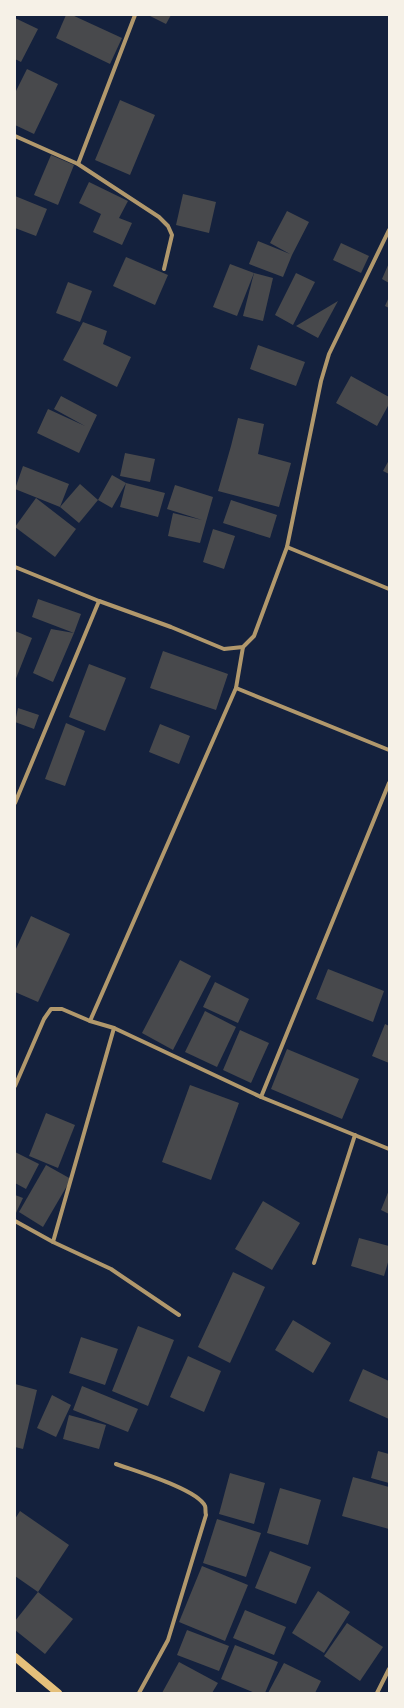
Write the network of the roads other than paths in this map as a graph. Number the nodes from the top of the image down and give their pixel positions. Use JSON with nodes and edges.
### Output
{"nodes":[{"id":1,"x":135,"y":15,"type":"edge"},
{"id":2,"x":15,"y":136,"type":"edge"},
{"id":3,"x":78,"y":164,"type":"junction"},
{"id":4,"x":389,"y":230,"type":"edge"},
{"id":5,"x":164,"y":269,"type":"dead end"},
{"id":6,"x":287,"y":547,"type":"junction"},
{"id":7,"x":15,"y":567,"type":"edge"},
{"id":8,"x":389,"y":589,"type":"edge"},
{"id":9,"x":99,"y":602,"type":"junction"},
{"id":10,"x":243,"y":647,"type":"junction"},
{"id":11,"x":236,"y":688,"type":"junction"},
{"id":12,"x":389,"y":750,"type":"edge"},
{"id":13,"x":389,"y":783,"type":"edge"},
{"id":14,"x":15,"y":803,"type":"edge"},
{"id":15,"x":90,"y":1021,"type":"junction"},
{"id":16,"x":114,"y":1028,"type":"junction"},
{"id":17,"x":15,"y":1086,"type":"edge"},
{"id":18,"x":261,"y":1097,"type":"junction"},
{"id":19,"x":356,"y":1135,"type":"junction"},
{"id":20,"x":389,"y":1149,"type":"edge"},
{"id":21,"x":15,"y":1221,"type":"edge"},
{"id":22,"x":53,"y":1242,"type":"junction"},
{"id":23,"x":314,"y":1263,"type":"dead end"},
{"id":24,"x":179,"y":1315,"type":"dead end"},
{"id":25,"x":116,"y":1464,"type":"dead end"},
{"id":26,"x":15,"y":1657,"type":"edge"},
{"id":27,"x":389,"y":1669,"type":"edge"},
{"id":28,"x":58,"y":1693,"type":"edge"},
{"id":29,"x":139,"y":1693,"type":"edge"},
{"id":30,"x":377,"y":1693,"type":"edge"}],
"edges":[{"from":1,"to":3,"type":"street"},
{"from":2,"to":3,"type":"street"},
{"from":3,"to":5,"type":"street"},
{"from":4,"to":6,"type":"street"},
{"from":6,"to":8,"type":"street"},
{"from":6,"to":10,"type":"street"},
{"from":7,"to":9,"type":"street"},
{"from":9,"to":10,"type":"street"},
{"from":9,"to":14,"type":"street"},
{"from":10,"to":11,"type":"street"},
{"from":11,"to":12,"type":"street"},
{"from":11,"to":15,"type":"street"},
{"from":13,"to":18,"type":"street"},
{"from":15,"to":16,"type":"street"},
{"from":15,"to":17,"type":"street"},
{"from":16,"to":18,"type":"street"},
{"from":16,"to":22,"type":"street"},
{"from":18,"to":19,"type":"street"},
{"from":19,"to":20,"type":"street"},
{"from":19,"to":23,"type":"street"},
{"from":21,"to":22,"type":"street"},
{"from":22,"to":24,"type":"street"},
{"from":25,"to":29,"type":"street"},
{"from":26,"to":28,"type":"main road"},
{"from":27,"to":30,"type":"street"}]}
